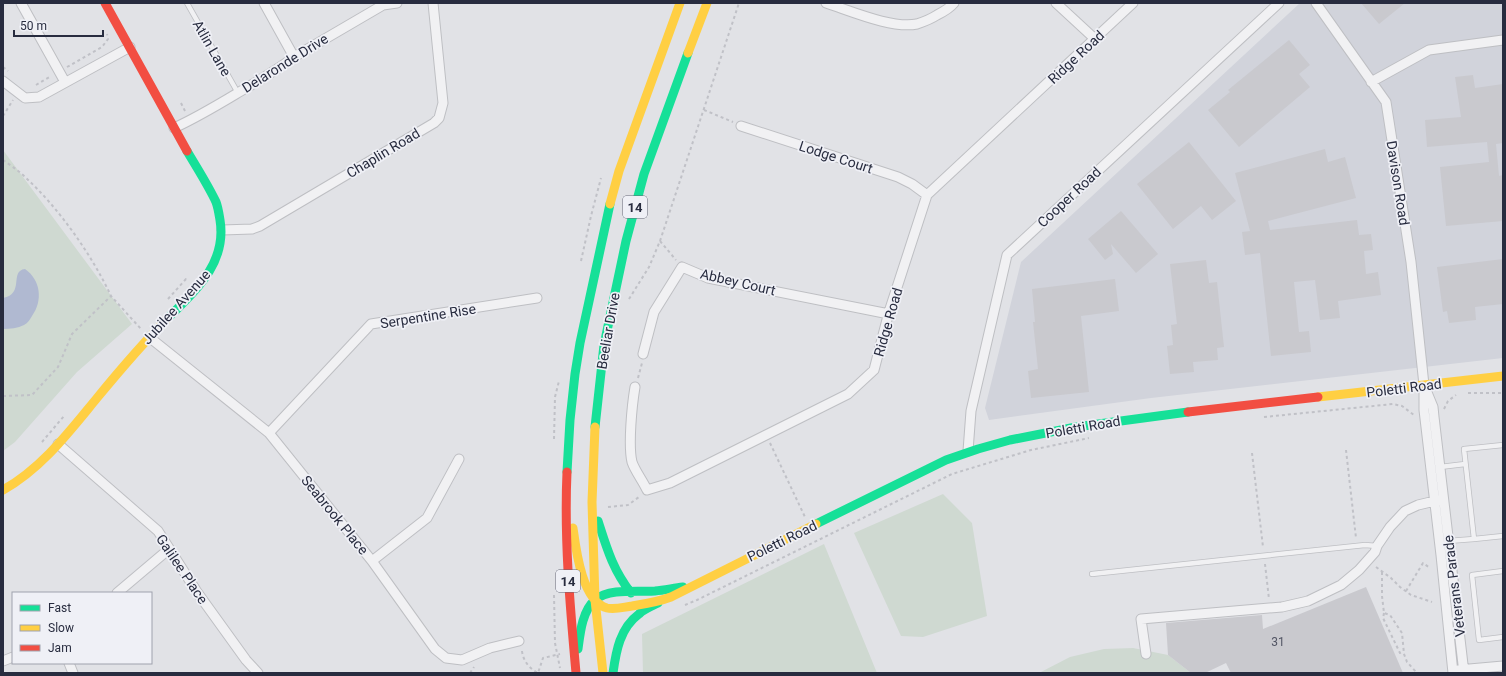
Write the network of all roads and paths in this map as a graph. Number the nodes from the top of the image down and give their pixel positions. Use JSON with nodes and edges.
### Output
{"nodes":[{"id":1,"x":22,"y":3,"type":"edge"},
{"id":2,"x":105,"y":3,"type":"edge"},
{"id":3,"x":187,"y":3,"type":"edge"},
{"id":4,"x":264,"y":3,"type":"edge"},
{"id":5,"x":398,"y":3,"type":"edge"},
{"id":6,"x":432,"y":3,"type":"edge"},
{"id":7,"x":680,"y":3,"type":"edge"},
{"id":8,"x":707,"y":3,"type":"edge"},
{"id":9,"x":739,"y":3,"type":"edge"},
{"id":10,"x":826,"y":3,"type":"edge"},
{"id":11,"x":954,"y":3,"type":"edge"},
{"id":12,"x":1056,"y":3,"type":"edge"},
{"id":13,"x":1134,"y":3,"type":"edge"},
{"id":14,"x":1279,"y":3,"type":"edge"},
{"id":15,"x":1316,"y":3,"type":"edge"},
{"id":16,"x":1095,"y":39,"type":"junction"},
{"id":17,"x":1503,"y":40,"type":"edge"},
{"id":18,"x":130,"y":47,"type":"junction"},
{"id":19,"x":294,"y":57,"type":"junction"},
{"id":20,"x":3,"y":81,"type":"edge"},
{"id":21,"x":65,"y":82,"type":"junction"},
{"id":22,"x":1371,"y":82,"type":"junction"},
{"id":23,"x":238,"y":93,"type":"junction"},
{"id":24,"x":12,"y":100,"type":"dead end"},
{"id":25,"x":181,"y":103,"type":"dead end"},
{"id":26,"x":704,"y":110,"type":"junction"},
{"id":27,"x":186,"y":112,"type":"dead end"},
{"id":28,"x":3,"y":116,"type":"edge"},
{"id":29,"x":741,"y":126,"type":"joint"},
{"id":30,"x":174,"y":128,"type":"junction"},
{"id":31,"x":3,"y":160,"type":"edge"},
{"id":32,"x":927,"y":195,"type":"junction"},
{"id":33,"x":222,"y":230,"type":"junction"},
{"id":34,"x":660,"y":241,"type":"junction"},
{"id":35,"x":682,"y":267,"type":"junction"},
{"id":36,"x":111,"y":296,"type":"junction"},
{"id":37,"x":536,"y":298,"type":"dead end"},
{"id":38,"x":626,"y":303,"type":"dead end"},
{"id":39,"x":889,"y":314,"type":"junction"},
{"id":40,"x":136,"y":335,"type":"dead end"},
{"id":41,"x":149,"y":337,"type":"junction"},
{"id":42,"x":643,"y":354,"type":"joint"},
{"id":43,"x":1503,"y":376,"type":"edge"},
{"id":44,"x":1424,"y":385,"type":"junction"},
{"id":45,"x":634,"y":387,"type":"joint"},
{"id":46,"x":1466,"y":393,"type":"dead end"},
{"id":47,"x":1503,"y":393,"type":"edge"},
{"id":48,"x":1458,"y":394,"type":"dead end"},
{"id":49,"x":3,"y":396,"type":"edge"},
{"id":50,"x":1444,"y":411,"type":"dead end"},
{"id":51,"x":65,"y":415,"type":"dead end"},
{"id":52,"x":1262,"y":418,"type":"dead end"},
{"id":53,"x":1416,"y":418,"type":"dead end"},
{"id":54,"x":269,"y":433,"type":"junction"},
{"id":55,"x":767,"y":436,"type":"junction"},
{"id":56,"x":1092,"y":438,"type":"dead end"},
{"id":57,"x":40,"y":444,"type":"dead end"},
{"id":58,"x":58,"y":444,"type":"junction"},
{"id":59,"x":1503,"y":445,"type":"edge"},
{"id":60,"x":1346,"y":450,"type":"dead end"},
{"id":61,"x":968,"y":452,"type":"junction"},
{"id":62,"x":1252,"y":453,"type":"dead end"},
{"id":63,"x":459,"y":460,"type":"dead end"},
{"id":64,"x":1466,"y":464,"type":"junction"},
{"id":65,"x":1440,"y":467,"type":"junction"},
{"id":66,"x":3,"y":490,"type":"edge"},
{"id":67,"x":647,"y":490,"type":"junction"},
{"id":68,"x":566,"y":495,"type":"junction"},
{"id":69,"x":1439,"y":500,"type":"junction"},
{"id":70,"x":592,"y":502,"type":"junction"},
{"id":71,"x":608,"y":507,"type":"dead end"},
{"id":72,"x":806,"y":520,"type":"dead end"},
{"id":73,"x":1503,"y":536,"type":"edge"},
{"id":74,"x":1474,"y":539,"type":"junction"},
{"id":75,"x":1448,"y":541,"type":"junction"},
{"id":76,"x":1357,"y":546,"type":"junction"},
{"id":77,"x":1377,"y":546,"type":"junction"},
{"id":78,"x":169,"y":549,"type":"junction"},
{"id":79,"x":1264,"y":556,"type":"junction"},
{"id":80,"x":372,"y":561,"type":"junction"},
{"id":81,"x":1367,"y":562,"type":"junction"},
{"id":82,"x":1265,"y":566,"type":"dead end"},
{"id":83,"x":1430,"y":568,"type":"dead end"},
{"id":84,"x":1503,"y":571,"type":"edge"},
{"id":85,"x":1382,"y":572,"type":"junction"},
{"id":86,"x":1092,"y":574,"type":"dead end"},
{"id":87,"x":693,"y":585,"type":"junction"},
{"id":88,"x":1406,"y":591,"type":"junction"},
{"id":89,"x":118,"y":592,"type":"edge"},
{"id":90,"x":631,"y":592,"type":"junction"},
{"id":91,"x":595,"y":600,"type":"junction"},
{"id":92,"x":1269,"y":601,"type":"dead end"},
{"id":93,"x":1432,"y":602,"type":"dead end"},
{"id":94,"x":658,"y":603,"type":"junction"},
{"id":95,"x":682,"y":606,"type":"dead end"},
{"id":96,"x":1384,"y":614,"type":"junction"},
{"id":97,"x":1503,"y":637,"type":"edge"},
{"id":98,"x":519,"y":641,"type":"joint"},
{"id":99,"x":574,"y":652,"type":"junction"},
{"id":100,"x":1403,"y":652,"type":"junction"},
{"id":101,"x":1146,"y":654,"type":"dead end"},
{"id":102,"x":1503,"y":666,"type":"edge"},
{"id":103,"x":576,"y":670,"type":"edge"},
{"id":104,"x":1464,"y":671,"type":"edge"},
{"id":105,"x":1453,"y":672,"type":"edge"},
{"id":106,"x":258,"y":673,"type":"edge"},
{"id":107,"x":603,"y":673,"type":"edge"},
{"id":108,"x":613,"y":673,"type":"edge"},
{"id":109,"x":1417,"y":673,"type":"edge"}],
"edges":[{"from":1,"to":21,"type":"street"},
{"from":2,"to":18,"type":"main road","name":"Jubilee Avenue"},
{"from":3,"to":23,"type":"lane","name":"Atlin Lane"},
{"from":4,"to":19,"type":"street"},
{"from":5,"to":19,"type":"street","name":"Delaronde Drive"},
{"from":6,"to":33,"type":"street","name":"Chaplin Road"},
{"from":7,"to":68,"type":"main road","name":"Beeliar Drive","number":"14"},
{"from":8,"to":70,"type":"main road","name":"Beeliar Drive","number":"14"},
{"from":9,"to":26,"type":"path"},
{"from":10,"to":11,"type":"street"},
{"from":12,"to":16,"type":"street"},
{"from":13,"to":16,"type":"street","name":"Ridge Road"},
{"from":14,"to":61,"type":"street","name":"Cooper Road"},
{"from":15,"to":22,"type":"street","name":"Davison Road"},
{"from":16,"to":32,"type":"street","name":"Ridge Road"},
{"from":17,"to":22,"type":"street"},
{"from":18,"to":21,"type":"street"},
{"from":18,"to":30,"type":"main road","name":"Jubilee Avenue"},
{"from":19,"to":23,"type":"street","name":"Delaronde Drive"},
{"from":20,"to":21,"type":"street"},
{"from":22,"to":44,"type":"street","name":"Davison Road"},
{"from":23,"to":30,"type":"street","name":"Delaronde Drive"},
{"from":24,"to":28,"type":"path"},
{"from":25,"to":27,"type":"path"},
{"from":26,"to":29,"type":"path"},
{"from":26,"to":34,"type":"path"},
{"from":29,"to":32,"type":"street","name":"Lodge Court"},
{"from":30,"to":33,"type":"main road","name":"Jubilee Avenue"},
{"from":31,"to":36,"type":"path"},
{"from":32,"to":39,"type":"street","name":"Ridge Road"},
{"from":33,"to":41,"type":"main road","name":"Jubilee Avenue"},
{"from":34,"to":35,"type":"path"},
{"from":34,"to":38,"type":"path"},
{"from":35,"to":39,"type":"street","name":"Abbey Court"},
{"from":35,"to":42,"type":"street","name":"Abbey Court"},
{"from":36,"to":40,"type":"path"},
{"from":36,"to":49,"type":"path"},
{"from":37,"to":54,"type":"street","name":"Serpentine Rise"},
{"from":39,"to":55,"type":"street","name":"Ridge Road"},
{"from":41,"to":54,"type":"street","name":"Seabrook Place"},
{"from":41,"to":58,"type":"main road","name":"Jubilee Avenue"},
{"from":42,"to":45,"type":"path"},
{"from":43,"to":44,"type":"main road","name":"Poletti Road"},
{"from":44,"to":61,"type":"main road","name":"Poletti Road"},
{"from":44,"to":65,"type":"street","name":"Veterans Parade"},
{"from":44,"to":69,"type":"street","name":"Veterans Parade"},
{"from":45,"to":67,"type":"street"},
{"from":46,"to":47,"type":"path"},
{"from":48,"to":50,"type":"path"},
{"from":51,"to":57,"type":"path"},
{"from":52,"to":53,"type":"path"},
{"from":54,"to":80,"type":"street","name":"Seabrook Place"},
{"from":55,"to":67,"type":"street","name":"Ridge Road"},
{"from":55,"to":72,"type":"path"},
{"from":56,"to":95,"type":"path"},
{"from":58,"to":66,"type":"main road","name":"Jubilee Avenue"},
{"from":58,"to":78,"type":"street","name":"Galilee Place"},
{"from":59,"to":64,"type":"lane"},
{"from":60,"to":76,"type":"path"},
{"from":61,"to":87,"type":"main road","name":"Poletti Road"},
{"from":62,"to":79,"type":"path"},
{"from":63,"to":80,"type":"street"},
{"from":64,"to":65,"type":"lane"},
{"from":64,"to":74,"type":"lane"},
{"from":65,"to":69,"type":"street","name":"Veterans Parade"},
{"from":67,"to":71,"type":"path"},
{"from":68,"to":91,"type":"main road"},
{"from":68,"to":99,"type":"main road","name":"Beeliar Drive","number":"14"},
{"from":69,"to":75,"type":"street","name":"Veterans Parade"},
{"from":69,"to":77,"type":"street"},
{"from":69,"to":105,"type":"street","name":"Veterans Parade"},
{"from":70,"to":90,"type":"main road"},
{"from":70,"to":91,"type":"main road","name":"Beeliar Drive","number":"14"},
{"from":73,"to":74,"type":"lane"},
{"from":74,"to":75,"type":"lane"},
{"from":75,"to":104,"type":"street","name":"Veterans Parade"},
{"from":76,"to":77,"type":"lane"},
{"from":76,"to":79,"type":"lane"},
{"from":77,"to":81,"type":"street"},
{"from":78,"to":89,"type":"street"},
{"from":78,"to":106,"type":"street","name":"Galilee Place"},
{"from":79,"to":86,"type":"lane"},
{"from":80,"to":98,"type":"street","name":"Seabrook Place"},
{"from":81,"to":85,"type":"path"},
{"from":81,"to":101,"type":"street"},
{"from":82,"to":92,"type":"path"},
{"from":83,"to":88,"type":"path"},
{"from":84,"to":97,"type":"lane"},
{"from":85,"to":88,"type":"path"},
{"from":85,"to":96,"type":"path"},
{"from":87,"to":90,"type":"main road","name":"Poletti Road"},
{"from":87,"to":94,"type":"main road","name":"Poletti Road"},
{"from":88,"to":93,"type":"path"},
{"from":90,"to":91,"type":"main road","name":"Poletti Road"},
{"from":91,"to":94,"type":"main road","name":"Poletti Road"},
{"from":91,"to":103,"type":"main road"},
{"from":91,"to":107,"type":"main road","name":"Beeliar Drive","number":"14"},
{"from":94,"to":108,"type":"main road"},
{"from":96,"to":100,"type":"path"},
{"from":96,"to":100,"type":"path"},
{"from":98,"to":99,"type":"path"},
{"from":99,"to":103,"type":"main road","name":"Beeliar Drive","number":"14"},
{"from":100,"to":109,"type":"path"},
{"from":102,"to":104,"type":"street"},
{"from":104,"to":105,"type":"street"}]}
